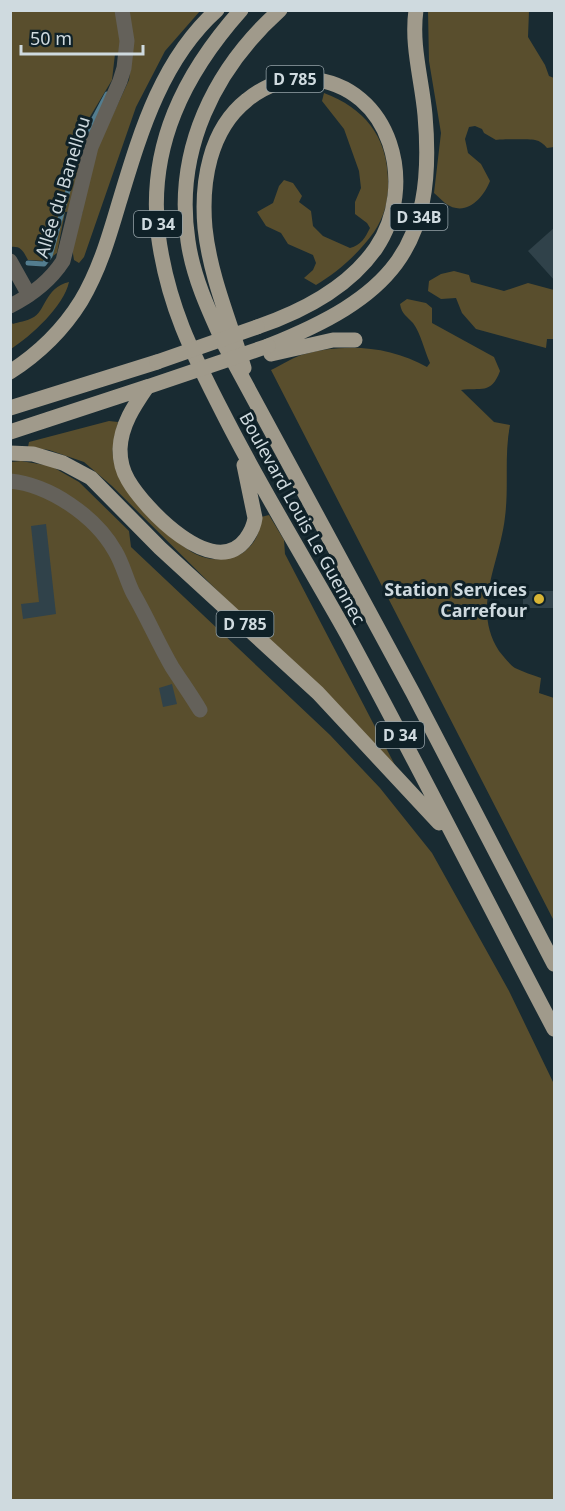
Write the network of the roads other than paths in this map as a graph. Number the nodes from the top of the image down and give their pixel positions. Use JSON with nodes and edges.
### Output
{"nodes":[{"id":1,"x":122,"y":10,"type":"edge"},
{"id":2,"x":217,"y":10,"type":"edge"},
{"id":3,"x":240,"y":10,"type":"edge"},
{"id":4,"x":280,"y":10,"type":"edge"},
{"id":5,"x":416,"y":10,"type":"edge"},
{"id":6,"x":10,"y":261,"type":"edge"},
{"id":7,"x":29,"y":295,"type":"junction"},
{"id":8,"x":10,"y":306,"type":"edge"},
{"id":9,"x":355,"y":340,"type":"dead end"},
{"id":10,"x":269,"y":350,"type":"junction"},
{"id":11,"x":10,"y":372,"type":"edge"},
{"id":12,"x":147,"y":387,"type":"junction"},
{"id":13,"x":256,"y":405,"type":"junction"},
{"id":14,"x":10,"y":408,"type":"edge"},
{"id":15,"x":10,"y":432,"type":"edge"},
{"id":16,"x":239,"y":444,"type":"junction"},
{"id":17,"x":10,"y":453,"type":"edge"},
{"id":18,"x":10,"y":481,"type":"edge"},
{"id":19,"x":200,"y":710,"type":"dead end"},
{"id":20,"x":453,"y":837,"type":"junction"},
{"id":21,"x":555,"y":964,"type":"edge"},
{"id":22,"x":555,"y":1029,"type":"edge"}],
"edges":[{"from":1,"to":7,"type":"street","name":"Allée du Banellou"},
{"from":2,"to":11,"type":"main road"},
{"from":3,"to":16,"type":"main road","name":"Boulevard Louis Le Guennec","number":"D 34"},
{"from":4,"to":13,"type":"main road","name":"Boulevard Louis Le Guennec","number":"D 34"},
{"from":5,"to":10,"type":"main road","number":"D 34B"},
{"from":6,"to":7,"type":"street"},
{"from":7,"to":8,"type":"street","name":"Allée du Banellou"},
{"from":9,"to":10,"type":"main road"},
{"from":10,"to":12,"type":"main road","bridge":true},
{"from":12,"to":15,"type":"main road"},
{"from":12,"to":16,"type":"main road"},
{"from":13,"to":14,"type":"main road","number":"D 785","bridge":true},
{"from":13,"to":21,"type":"main road","name":"Boulevard Louis Le Guennec","number":"D 34"},
{"from":16,"to":20,"type":"main road","name":"Boulevard Louis Le Guennec","number":"D 34"},
{"from":17,"to":20,"type":"main road","number":"D 785"},
{"from":18,"to":19,"type":"street"},
{"from":20,"to":22,"type":"main road","name":"Boulevard Louis Le Guennec","number":"D 34"}]}
